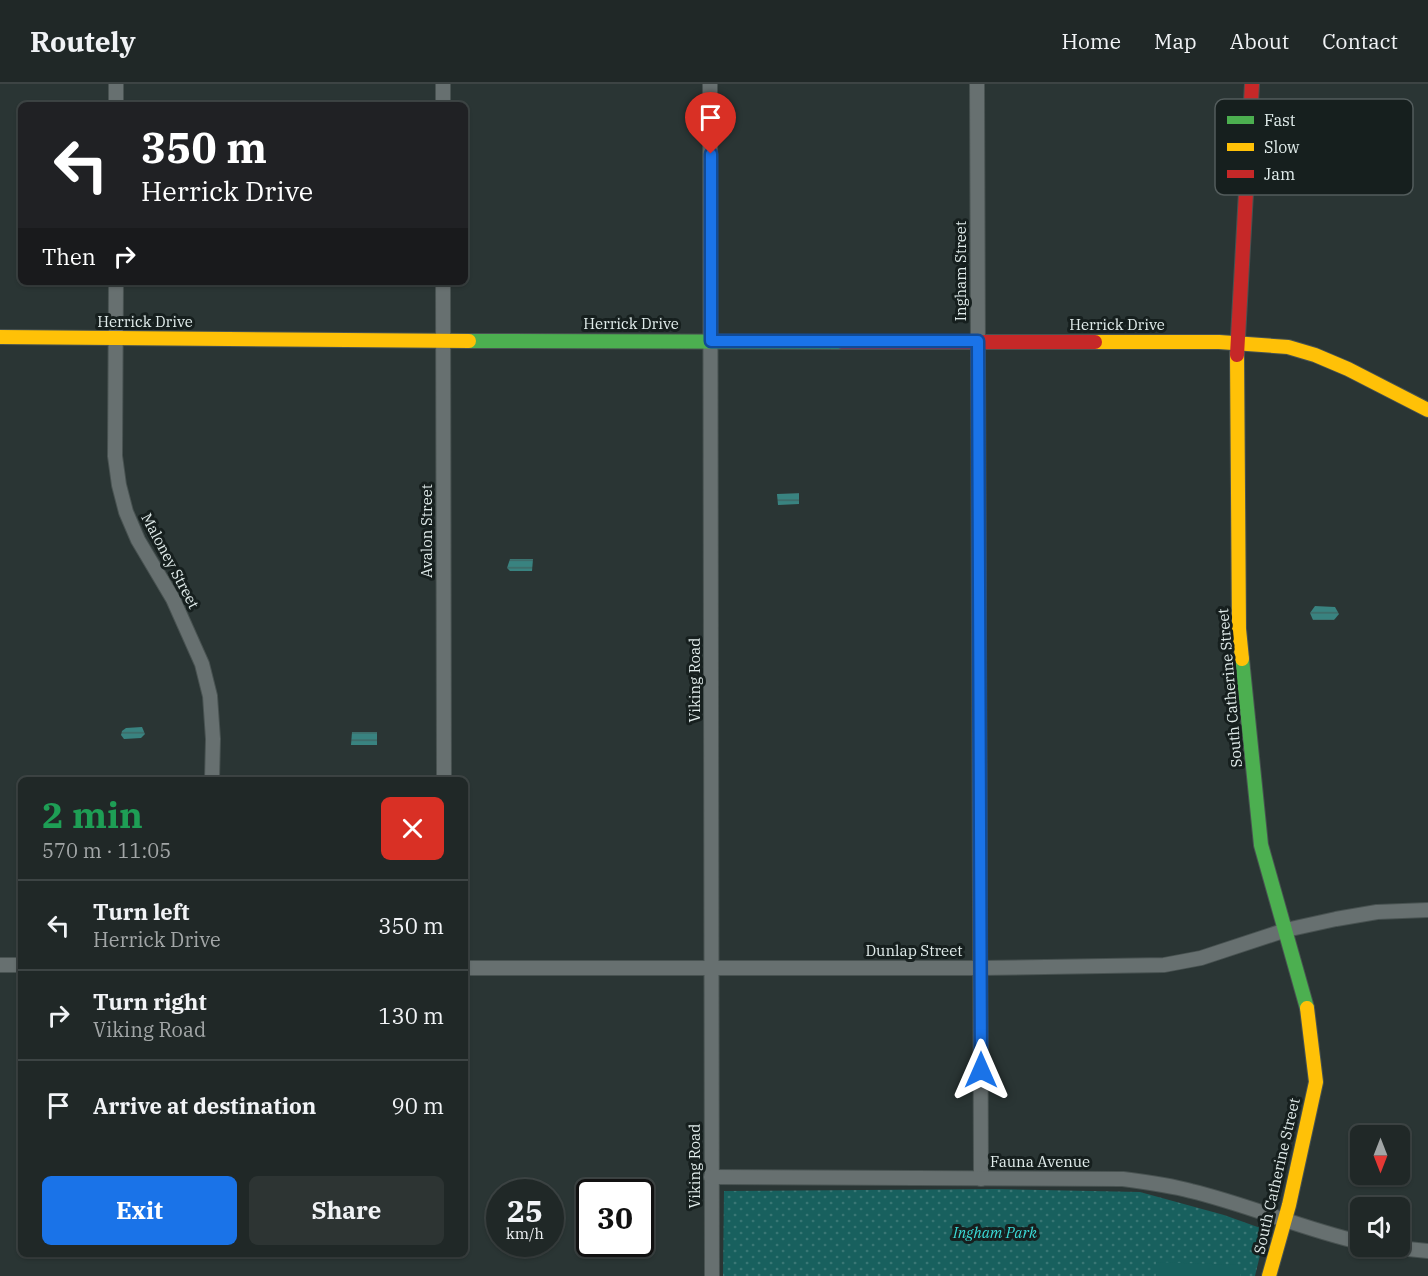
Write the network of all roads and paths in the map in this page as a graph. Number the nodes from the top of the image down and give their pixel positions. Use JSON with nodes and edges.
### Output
{"nodes":[{"id":1,"x":116,"y":84,"type":"edge"},
{"id":2,"x":443,"y":84,"type":"edge"},
{"id":3,"x":710,"y":84,"type":"edge"},
{"id":4,"x":977,"y":84,"type":"edge"},
{"id":5,"x":1252,"y":84,"type":"edge"},
{"id":6,"x":1251,"y":99,"type":"edge"},
{"id":7,"x":116,"y":102,"type":"edge"},
{"id":8,"x":443,"y":102,"type":"edge"},
{"id":9,"x":1246,"y":195,"type":"edge"},
{"id":10,"x":116,"y":285,"type":"edge"},
{"id":11,"x":443,"y":285,"type":"edge"},
{"id":12,"x":0,"y":337,"type":"edge"},
{"id":13,"x":116,"y":338,"type":"junction"},
{"id":14,"x":443,"y":341,"type":"junction"},
{"id":15,"x":711,"y":341,"type":"junction"},
{"id":16,"x":978,"y":341,"type":"junction"},
{"id":17,"x":1237,"y":345,"type":"junction"},
{"id":18,"x":1428,"y":410,"type":"edge"},
{"id":19,"x":212,"y":777,"type":"edge"},
{"id":20,"x":444,"y":777,"type":"edge"},
{"id":21,"x":1428,"y":910,"type":"edge"},
{"id":22,"x":1286,"y":930,"type":"junction"},
{"id":23,"x":0,"y":965,"type":"edge"},
{"id":24,"x":18,"y":965,"type":"edge"},
{"id":25,"x":711,"y":967,"type":"junction"},
{"id":26,"x":468,"y":968,"type":"edge"},
{"id":27,"x":980,"y":968,"type":"junction"},
{"id":28,"x":711,"y":1178,"type":"junction"},
{"id":29,"x":981,"y":1179,"type":"junction"},
{"id":30,"x":1284,"y":1219,"type":"junction"},
{"id":31,"x":1350,"y":1240,"type":"edge"},
{"id":32,"x":1410,"y":1249,"type":"edge"},
{"id":33,"x":1428,"y":1251,"type":"edge"},
{"id":34,"x":712,"y":1276,"type":"edge"},
{"id":35,"x":1269,"y":1276,"type":"edge"}],
"edges":[{"from":1,"to":7,"type":"street"},
{"from":2,"to":8,"type":"street"},
{"from":3,"to":15,"type":"street","name":"Viking Road"},
{"from":4,"to":16,"type":"street","name":"Ingham Street"},
{"from":5,"to":6,"type":"street","name":"South Catherine Street"},
{"from":9,"to":17,"type":"street","name":"South Catherine Street"},
{"from":10,"to":13,"type":"street","name":"Maloney Street"},
{"from":11,"to":14,"type":"street","name":"Avalon Street"},
{"from":12,"to":13,"type":"street","name":"Herrick Drive"},
{"from":13,"to":14,"type":"street","name":"Herrick Drive"},
{"from":13,"to":19,"type":"street","name":"Maloney Street"},
{"from":14,"to":15,"type":"street","name":"Herrick Drive"},
{"from":14,"to":20,"type":"street","name":"Avalon Street"},
{"from":15,"to":16,"type":"street","name":"Herrick Drive"},
{"from":15,"to":25,"type":"street","name":"Viking Road"},
{"from":16,"to":17,"type":"street","name":"Herrick Drive"},
{"from":16,"to":27,"type":"street","name":"Ingham Street"},
{"from":17,"to":18,"type":"street","name":"Herrick Drive"},
{"from":17,"to":22,"type":"street","name":"South Catherine Street"},
{"from":21,"to":22,"type":"street","name":"Dunlap Street"},
{"from":22,"to":27,"type":"street","name":"Dunlap Street"},
{"from":22,"to":30,"type":"street","name":"South Catherine Street"},
{"from":23,"to":24,"type":"street"},
{"from":25,"to":26,"type":"street","name":"Dunlap Street"},
{"from":25,"to":27,"type":"street","name":"Dunlap Street"},
{"from":25,"to":28,"type":"street","name":"Viking Road"},
{"from":27,"to":29,"type":"street","name":"Ingham Street"},
{"from":28,"to":29,"type":"street","name":"Fauna Avenue"},
{"from":28,"to":34,"type":"street","name":"Viking Road"},
{"from":29,"to":30,"type":"street","name":"Fauna Avenue"},
{"from":30,"to":31,"type":"street","name":"Fauna Avenue"},
{"from":30,"to":35,"type":"street","name":"South Catherine Street"},
{"from":32,"to":33,"type":"street"}]}
